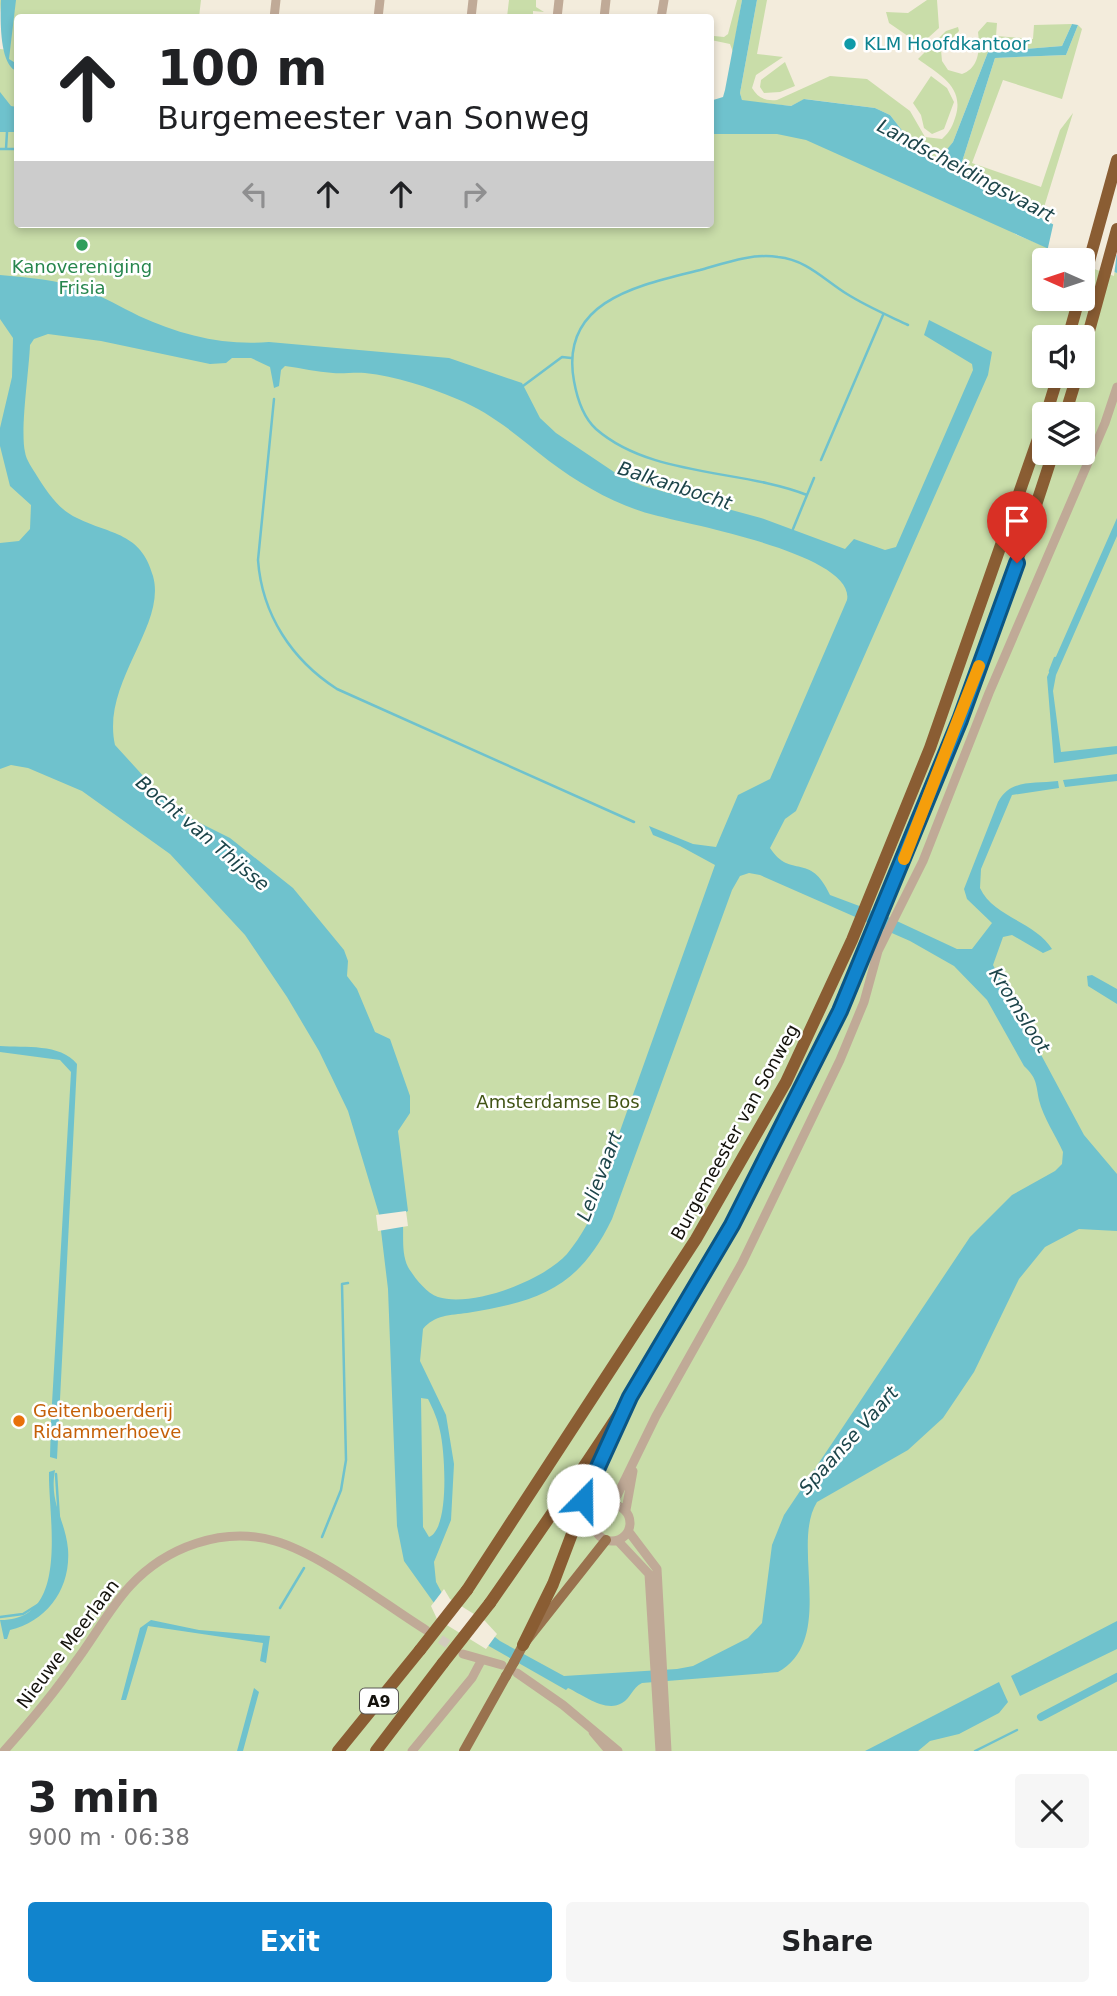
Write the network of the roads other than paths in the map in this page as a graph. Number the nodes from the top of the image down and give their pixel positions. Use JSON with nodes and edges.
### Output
{"nodes":[{"id":1,"x":1117,"y":160,"type":"edge"},
{"id":2,"x":1116,"y":234,"type":"edge"},
{"id":3,"x":1093,"y":248,"type":"edge"},
{"id":4,"x":1092,"y":325,"type":"edge"},
{"id":5,"x":1117,"y":387,"type":"edge"},
{"id":6,"x":1032,"y":457,"type":"edge"},
{"id":7,"x":1049,"y":465,"type":"edge"},
{"id":8,"x":873,"y":950,"type":"junction"},
{"id":9,"x":630,"y":1397,"type":"junction"},
{"id":10,"x":633,"y":1466,"type":"junction"},
{"id":11,"x":613,"y":1504,"type":"junction"},
{"id":12,"x":626,"y":1510,"type":"junction"},
{"id":13,"x":629,"y":1532,"type":"junction"},
{"id":14,"x":606,"y":1540,"type":"junction"},
{"id":15,"x":618,"y":1541,"type":"junction"},
{"id":16,"x":426,"y":1630,"type":"tunnel mouth"},
{"id":17,"x":523,"y":1645,"type":"junction"},
{"id":18,"x":463,"y":1654,"type":"tunnel mouth"},
{"id":19,"x":659,"y":1659,"type":"junction"},
{"id":20,"x":481,"y":1661,"type":"junction"},
{"id":21,"x":508,"y":1672,"type":"junction"},
{"id":22,"x":661,"y":1691,"type":"junction"},
{"id":23,"x":593,"y":1731,"type":"junction"},
{"id":24,"x":4,"y":1751,"type":"edge"},
{"id":25,"x":338,"y":1751,"type":"edge"},
{"id":26,"x":376,"y":1751,"type":"edge"},
{"id":27,"x":412,"y":1751,"type":"edge"},
{"id":28,"x":464,"y":1751,"type":"edge"},
{"id":29,"x":609,"y":1751,"type":"edge"},
{"id":30,"x":618,"y":1751,"type":"edge"},
{"id":31,"x":660,"y":1751,"type":"edge"},
{"id":32,"x":667,"y":1751,"type":"edge"}],
"edges":[{"from":1,"to":3,"type":"highway"},
{"from":2,"to":4,"type":"highway"},
{"from":5,"to":8,"type":"street"},
{"from":6,"to":25,"type":"highway","name":"Burgemeester van Sonweg","number":"A9","bridge":true},
{"from":7,"to":8,"type":"highway","name":"Burgemeester van Sonweg","number":"A9"},
{"from":8,"to":9,"type":"highway","name":"Burgemeester van Sonweg","number":"A9"},
{"from":8,"to":10,"type":"street"},
{"from":9,"to":17,"type":"highway","number":"A9"},
{"from":9,"to":26,"type":"highway","name":"Burgemeester van Sonweg","number":"A9","bridge":true},
{"from":10,"to":11,"type":"street"},
{"from":10,"to":12,"type":"street"},
{"from":11,"to":12,"type":"street"},
{"from":11,"to":14,"type":"street"},
{"from":12,"to":13,"type":"street"},
{"from":13,"to":15,"type":"street"},
{"from":13,"to":19,"type":"street"},
{"from":14,"to":15,"type":"street"},
{"from":14,"to":17,"type":"main road"},
{"from":15,"to":19,"type":"street"},
{"from":16,"to":24,"type":"street","name":"Nieuwe Meerlaan"},
{"from":17,"to":21,"type":"main road","bridge":true},
{"from":18,"to":20,"type":"street"},
{"from":19,"to":22,"type":"street"},
{"from":20,"to":21,"type":"street"},
{"from":20,"to":27,"type":"street"},
{"from":21,"to":23,"type":"street"},
{"from":21,"to":28,"type":"main road"},
{"from":22,"to":31,"type":"street"},
{"from":22,"to":32,"type":"street"},
{"from":23,"to":29,"type":"street"},
{"from":23,"to":30,"type":"street"}]}
